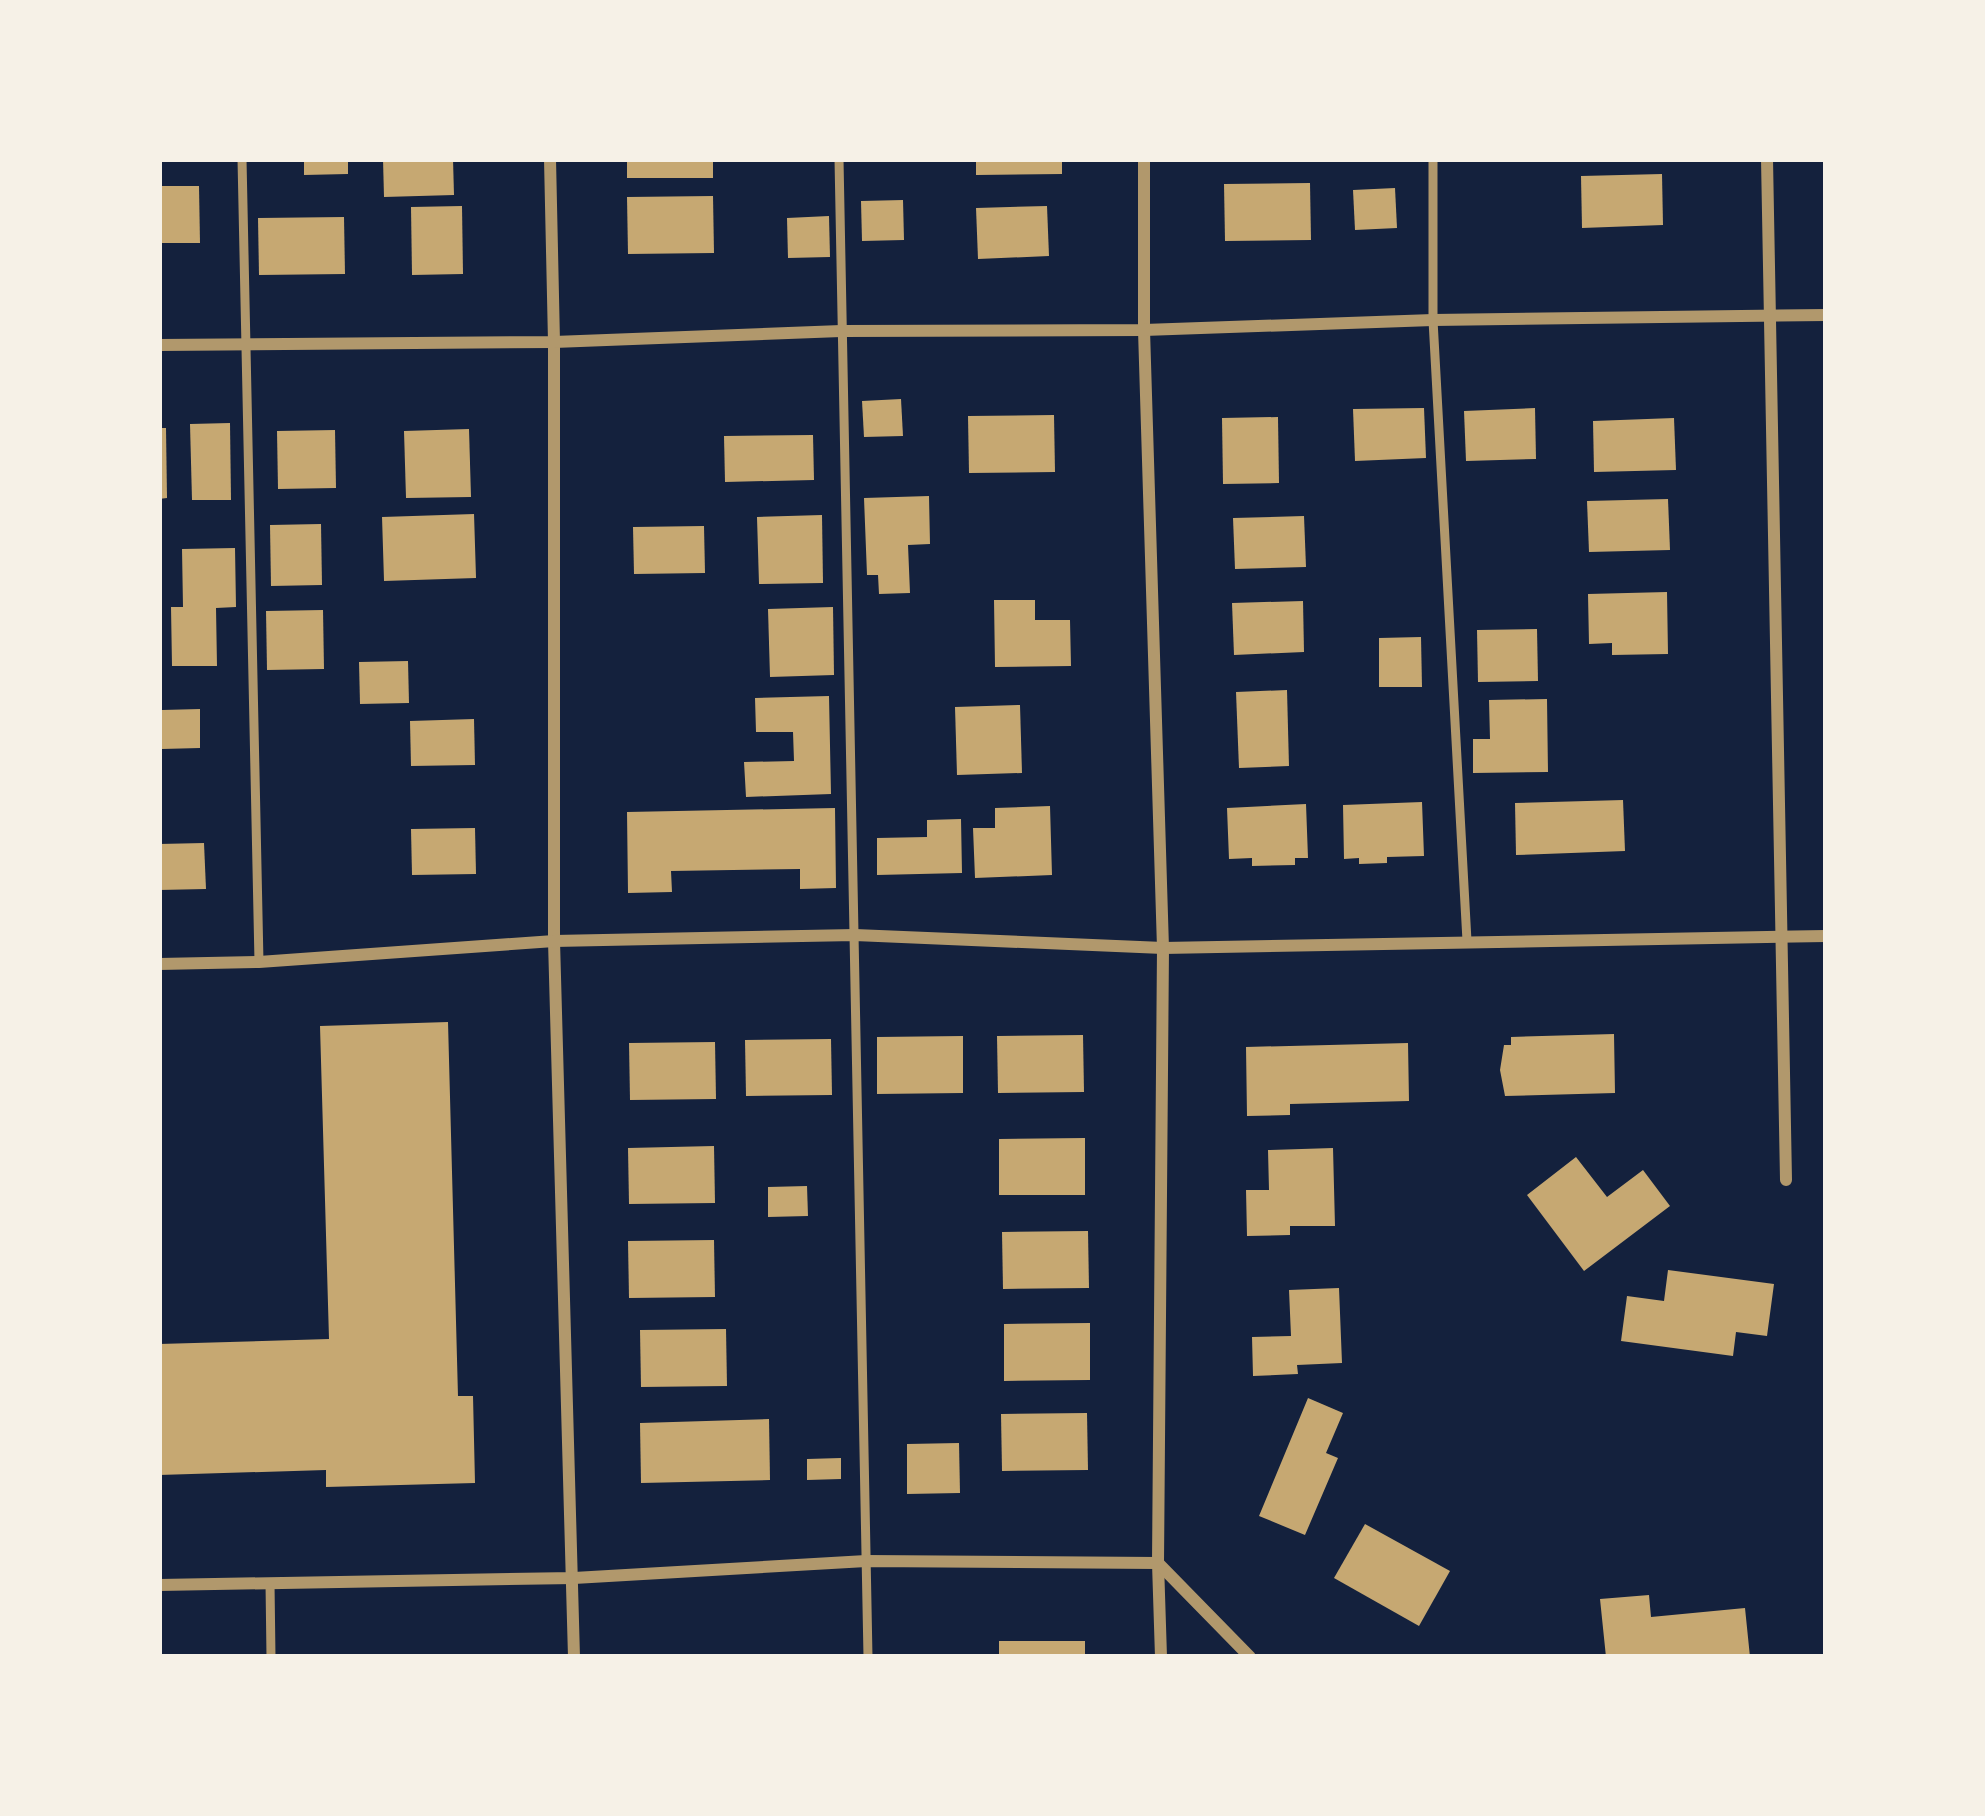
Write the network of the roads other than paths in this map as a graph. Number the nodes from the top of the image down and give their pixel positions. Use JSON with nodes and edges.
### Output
{"nodes":[{"id":1,"x":242,"y":159,"type":"edge"},
{"id":2,"x":550,"y":159,"type":"edge"},
{"id":3,"x":839,"y":159,"type":"edge"},
{"id":4,"x":1144,"y":159,"type":"edge"},
{"id":5,"x":1433,"y":159,"type":"edge"},
{"id":6,"x":1767,"y":159,"type":"edge"},
{"id":7,"x":1826,"y":314,"type":"edge"},
{"id":8,"x":1770,"y":315,"type":"junction"},
{"id":9,"x":1432,"y":320,"type":"junction"},
{"id":10,"x":1144,"y":330,"type":"junction"},
{"id":11,"x":841,"y":331,"type":"junction"},
{"id":12,"x":554,"y":342,"type":"junction"},
{"id":13,"x":245,"y":344,"type":"junction"},
{"id":14,"x":159,"y":345,"type":"edge"},
{"id":15,"x":855,"y":935,"type":"junction"},
{"id":16,"x":1783,"y":936,"type":"junction"},
{"id":17,"x":1826,"y":936,"type":"edge"},
{"id":18,"x":554,"y":940,"type":"junction"},
{"id":19,"x":1467,"y":940,"type":"junction"},
{"id":20,"x":1163,"y":948,"type":"junction"},
{"id":21,"x":259,"y":962,"type":"junction"},
{"id":22,"x":159,"y":964,"type":"edge"},
{"id":23,"x":1786,"y":1180,"type":"dead end"},
{"id":24,"x":866,"y":1561,"type":"junction"},
{"id":25,"x":1158,"y":1563,"type":"junction"},
{"id":26,"x":574,"y":1578,"type":"junction"},
{"id":27,"x":270,"y":1583,"type":"junction"},
{"id":28,"x":159,"y":1585,"type":"edge"},
{"id":29,"x":271,"y":1657,"type":"edge"},
{"id":30,"x":574,"y":1657,"type":"edge"},
{"id":31,"x":868,"y":1657,"type":"edge"},
{"id":32,"x":1161,"y":1657,"type":"edge"},
{"id":33,"x":1250,"y":1657,"type":"edge"}],
"edges":[{"from":1,"to":13,"type":"lane"},
{"from":2,"to":12,"type":"street"},
{"from":3,"to":11,"type":"lane"},
{"from":4,"to":10,"type":"street"},
{"from":5,"to":9,"type":"lane"},
{"from":6,"to":8,"type":"street"},
{"from":7,"to":8,"type":"street"},
{"from":8,"to":9,"type":"street"},
{"from":8,"to":16,"type":"street"},
{"from":9,"to":10,"type":"street"},
{"from":9,"to":19,"type":"lane"},
{"from":10,"to":11,"type":"street"},
{"from":10,"to":20,"type":"street"},
{"from":11,"to":12,"type":"street"},
{"from":11,"to":15,"type":"lane"},
{"from":12,"to":13,"type":"street"},
{"from":12,"to":18,"type":"street"},
{"from":13,"to":14,"type":"street"},
{"from":13,"to":21,"type":"lane"},
{"from":15,"to":18,"type":"street"},
{"from":15,"to":20,"type":"street"},
{"from":15,"to":24,"type":"lane"},
{"from":16,"to":17,"type":"street"},
{"from":16,"to":19,"type":"street"},
{"from":16,"to":23,"type":"street"},
{"from":18,"to":21,"type":"street"},
{"from":18,"to":26,"type":"street"},
{"from":19,"to":20,"type":"street"},
{"from":20,"to":25,"type":"street"},
{"from":21,"to":22,"type":"street"},
{"from":24,"to":25,"type":"street"},
{"from":24,"to":26,"type":"street"},
{"from":24,"to":31,"type":"lane"},
{"from":25,"to":32,"type":"street"},
{"from":25,"to":33,"type":"street"},
{"from":26,"to":27,"type":"street"},
{"from":26,"to":30,"type":"street"},
{"from":27,"to":28,"type":"street"},
{"from":27,"to":29,"type":"lane"}]}
